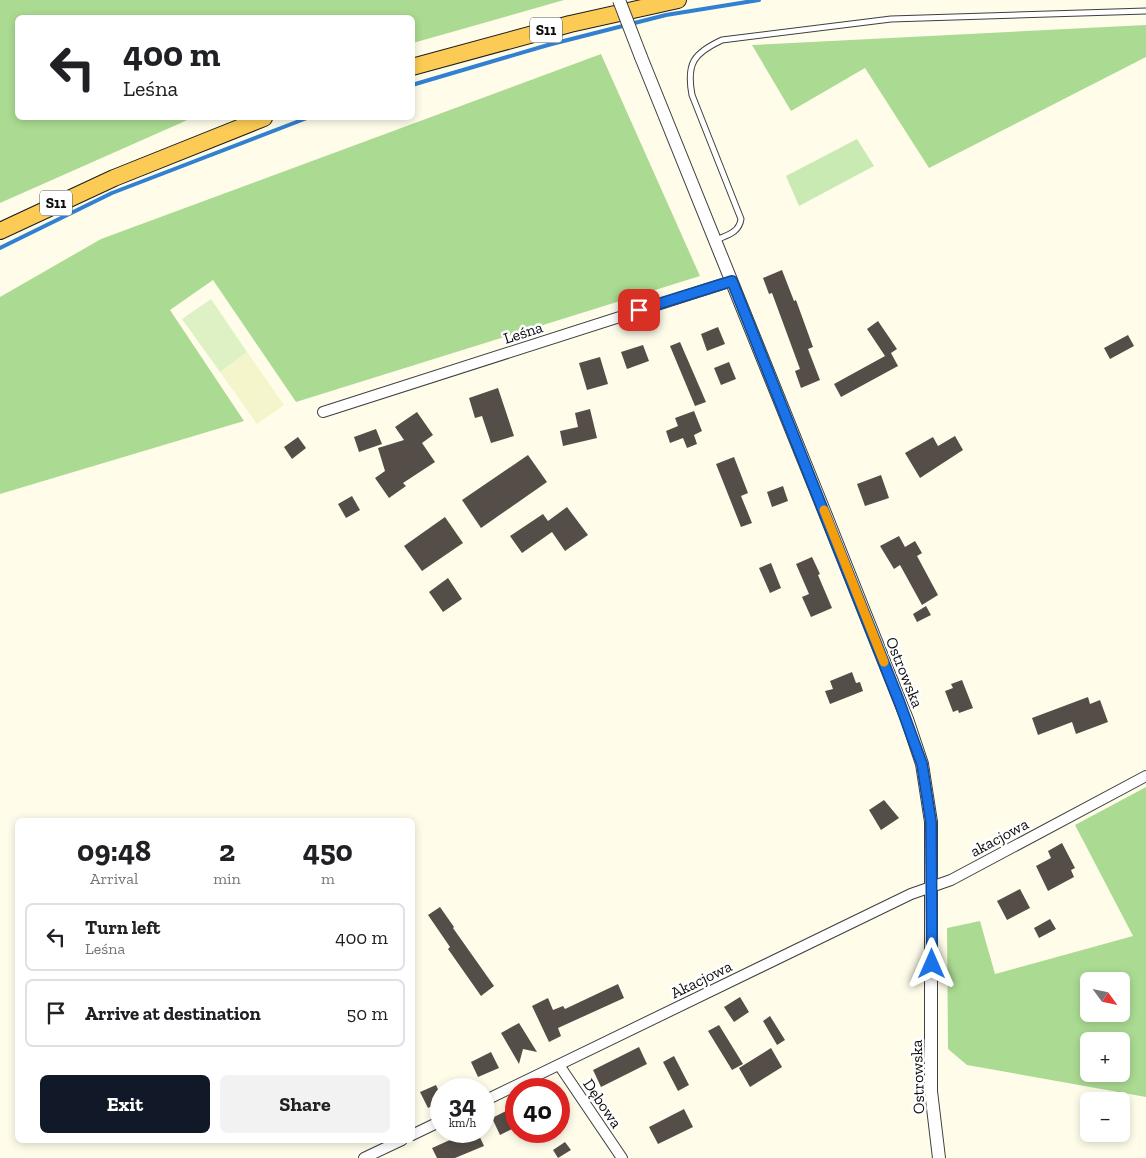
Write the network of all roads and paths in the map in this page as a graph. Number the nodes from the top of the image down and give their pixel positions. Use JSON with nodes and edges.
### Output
{"nodes":[{"id":1,"x":619,"y":0,"type":"edge"},
{"id":2,"x":667,"y":1,"type":"edge"},
{"id":3,"x":1146,"y":11,"type":"edge"},
{"id":4,"x":415,"y":66,"type":"edge"},
{"id":5,"x":259,"y":120,"type":"edge"},
{"id":6,"x":0,"y":231,"type":"edge"},
{"id":7,"x":715,"y":240,"type":"junction"},
{"id":8,"x":732,"y":281,"type":"junction"},
{"id":9,"x":323,"y":412,"type":"dead end"},
{"id":10,"x":1146,"y":776,"type":"edge"},
{"id":11,"x":932,"y":886,"type":"junction"},
{"id":12,"x":559,"y":1065,"type":"junction"},
{"id":13,"x":495,"y":1096,"type":"edge"},
{"id":14,"x":430,"y":1126,"type":"edge"},
{"id":15,"x":415,"y":1134,"type":"edge"},
{"id":16,"x":396,"y":1143,"type":"edge"},
{"id":17,"x":364,"y":1158,"type":"edge"},
{"id":18,"x":622,"y":1158,"type":"edge"},
{"id":19,"x":939,"y":1158,"type":"edge"}],
"edges":[{"from":1,"to":7,"type":"street","name":"Ostrowska","bridge":true},
{"from":2,"to":4,"type":"highway","number":"S11"},
{"from":3,"to":7,"type":"lane"},
{"from":5,"to":6,"type":"highway","number":"S11"},
{"from":7,"to":8,"type":"street","name":"Ostrowska"},
{"from":8,"to":9,"type":"street","name":"Leśna"},
{"from":8,"to":11,"type":"street","name":"Ostrowska"},
{"from":10,"to":11,"type":"street","name":"akacjowa"},
{"from":11,"to":12,"type":"street","name":"Akacjowa"},
{"from":11,"to":19,"type":"street","name":"Ostrowska"},
{"from":12,"to":13,"type":"street","name":"Akacjowa"},
{"from":12,"to":18,"type":"street","name":"Dębowa"},
{"from":14,"to":15,"type":"street"},
{"from":16,"to":17,"type":"street"}]}
